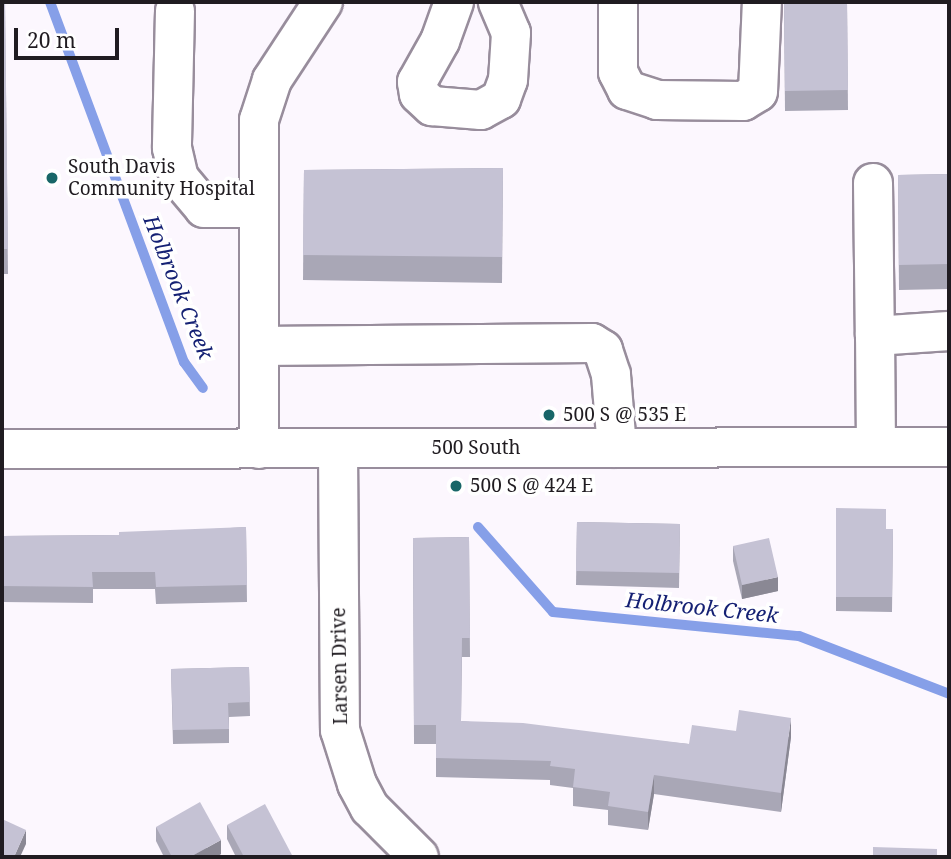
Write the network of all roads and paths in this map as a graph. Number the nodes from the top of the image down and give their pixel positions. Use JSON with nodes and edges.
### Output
{"nodes":[{"id":1,"x":323,"y":2,"type":"edge"},
{"id":2,"x":454,"y":2,"type":"edge"},
{"id":3,"x":498,"y":2,"type":"edge"},
{"id":4,"x":618,"y":2,"type":"edge"},
{"id":5,"x":762,"y":2,"type":"edge"},
{"id":6,"x":175,"y":11,"type":"dead end"},
{"id":7,"x":873,"y":183,"type":"dead end"},
{"id":8,"x":259,"y":208,"type":"junction"},
{"id":9,"x":949,"y":331,"type":"edge"},
{"id":10,"x":875,"y":336,"type":"junction"},
{"id":11,"x":259,"y":346,"type":"junction"},
{"id":12,"x":876,"y":447,"type":"junction"},
{"id":13,"x":949,"y":447,"type":"edge"},
{"id":14,"x":617,"y":448,"type":"junction"},
{"id":15,"x":2,"y":449,"type":"edge"},
{"id":16,"x":259,"y":449,"type":"junction"},
{"id":17,"x":338,"y":449,"type":"junction"},
{"id":18,"x":419,"y":857,"type":"edge"}],
"edges":[{"from":1,"to":8,"type":"street"},
{"from":2,"to":3,"type":"street"},
{"from":4,"to":5,"type":"street"},
{"from":6,"to":8,"type":"street"},
{"from":7,"to":10,"type":"street"},
{"from":8,"to":11,"type":"street"},
{"from":9,"to":10,"type":"street"},
{"from":10,"to":12,"type":"street"},
{"from":11,"to":14,"type":"street"},
{"from":11,"to":16,"type":"street"},
{"from":12,"to":13,"type":"street","name":"500 South"},
{"from":12,"to":14,"type":"street","name":"500 South"},
{"from":14,"to":17,"type":"street","name":"500 South"},
{"from":15,"to":16,"type":"street","name":"500 South"},
{"from":16,"to":17,"type":"street","name":"500 South"},
{"from":17,"to":18,"type":"street","name":"Larsen Drive"}]}
